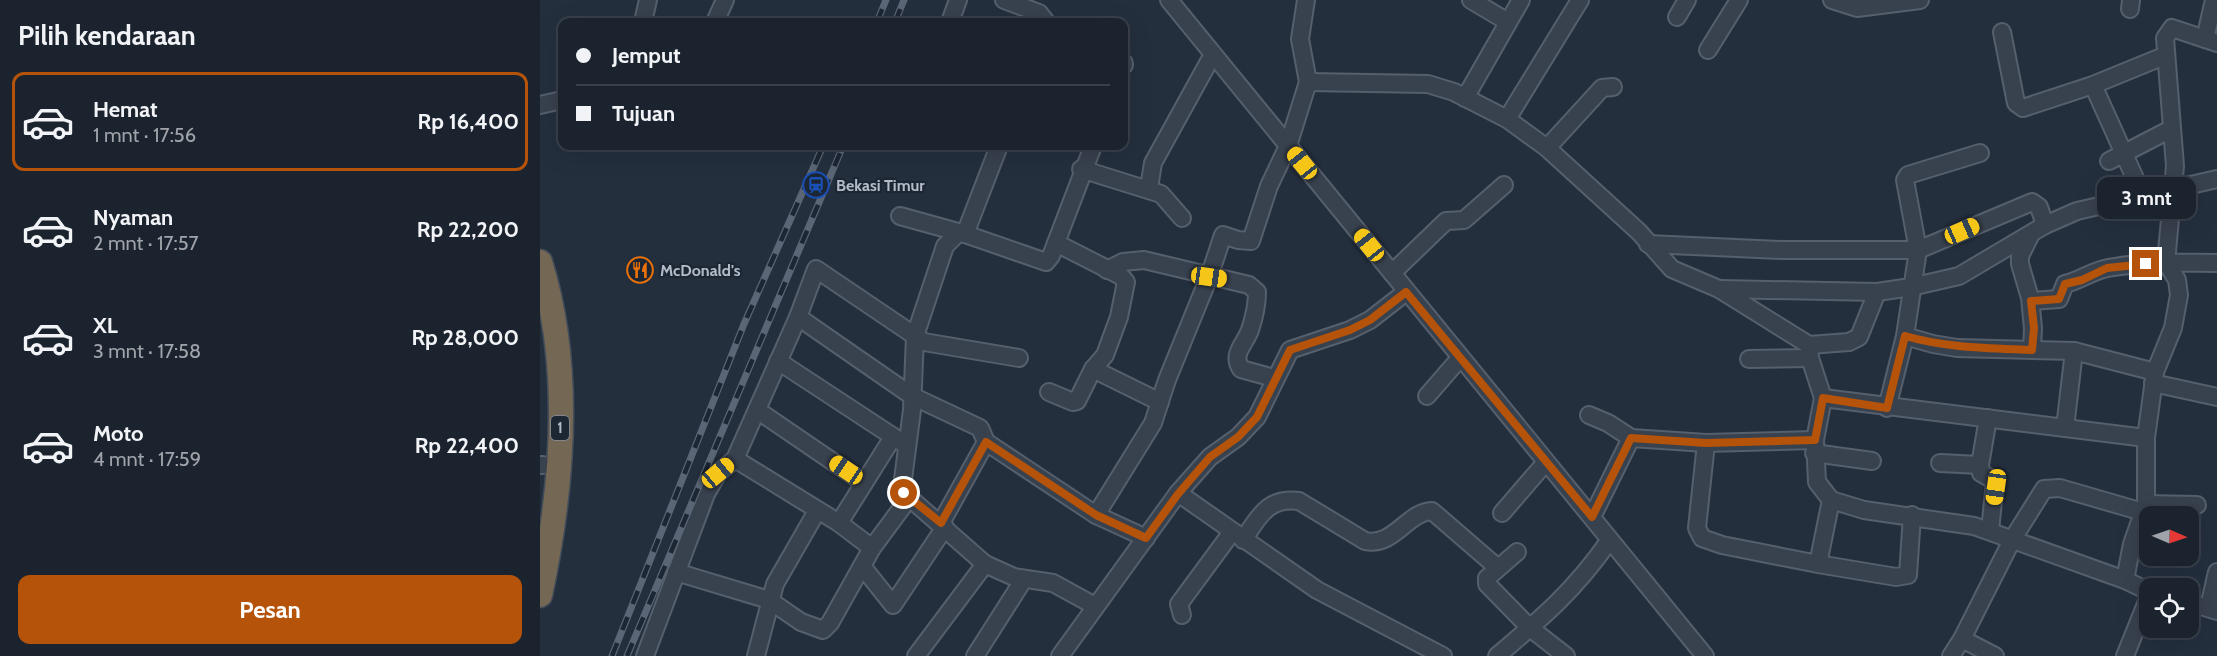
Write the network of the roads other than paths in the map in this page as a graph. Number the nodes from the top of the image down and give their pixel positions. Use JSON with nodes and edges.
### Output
{"nodes":[{"id":1,"x":648,"y":0,"type":"edge"},
{"id":2,"x":720,"y":0,"type":"edge"},
{"id":3,"x":725,"y":0,"type":"edge"},
{"id":4,"x":958,"y":0,"type":"edge"},
{"id":5,"x":1004,"y":0,"type":"edge"},
{"id":6,"x":1169,"y":0,"type":"edge"},
{"id":7,"x":1306,"y":0,"type":"edge"},
{"id":8,"x":1471,"y":0,"type":"edge"},
{"id":9,"x":1521,"y":0,"type":"edge"},
{"id":10,"x":1580,"y":0,"type":"edge"},
{"id":11,"x":1687,"y":0,"type":"edge"},
{"id":12,"x":1739,"y":0,"type":"edge"},
{"id":13,"x":1832,"y":0,"type":"edge"},
{"id":14,"x":1920,"y":0,"type":"edge"},
{"id":15,"x":2214,"y":0,"type":"edge"},
{"id":16,"x":1858,"y":4,"type":"edge"},
{"id":17,"x":644,"y":18,"type":"edge"},
{"id":18,"x":716,"y":18,"type":"edge"},
{"id":19,"x":717,"y":18,"type":"edge"},
{"id":20,"x":952,"y":18,"type":"edge"},
{"id":21,"x":1043,"y":18,"type":"edge"},
{"id":22,"x":1677,"y":18,"type":"dead end"},
{"id":23,"x":1508,"y":22,"type":"junction"},
{"id":24,"x":2002,"y":33,"type":"dead end"},
{"id":25,"x":2211,"y":41,"type":"edge"},
{"id":26,"x":1708,"y":50,"type":"dead end"},
{"id":27,"x":1212,"y":56,"type":"junction"},
{"id":28,"x":2164,"y":57,"type":"junction"},
{"id":29,"x":1308,"y":82,"type":"junction"},
{"id":30,"x":2093,"y":85,"type":"junction"},
{"id":31,"x":1613,"y":87,"type":"dead end"},
{"id":32,"x":1466,"y":98,"type":"junction"},
{"id":33,"x":558,"y":101,"type":"edge"},
{"id":34,"x":540,"y":105,"type":"edge"},
{"id":35,"x":1507,"y":119,"type":"junction"},
{"id":36,"x":2171,"y":129,"type":"junction"},
{"id":37,"x":1288,"y":146,"type":"junction"},
{"id":38,"x":1547,"y":148,"type":"junction"},
{"id":39,"x":997,"y":150,"type":"edge"},
{"id":40,"x":1091,"y":150,"type":"edge"},
{"id":41,"x":1980,"y":153,"type":"dead end"},
{"id":42,"x":2116,"y":158,"type":"junction"},
{"id":43,"x":1082,"y":169,"type":"junction"},
{"id":44,"x":2217,"y":179,"type":"edge"},
{"id":45,"x":1504,"y":185,"type":"dead end"},
{"id":46,"x":1149,"y":188,"type":"junction"},
{"id":47,"x":2174,"y":190,"type":"junction"},
{"id":48,"x":2144,"y":196,"type":"junction"},
{"id":49,"x":900,"y":216,"type":"dead end"},
{"id":50,"x":1182,"y":218,"type":"dead end"},
{"id":51,"x":2038,"y":229,"type":"junction"},
{"id":52,"x":962,"y":233,"type":"junction"},
{"id":53,"x":1056,"y":243,"type":"junction"},
{"id":54,"x":1648,"y":244,"type":"junction"},
{"id":55,"x":1918,"y":250,"type":"junction"},
{"id":56,"x":540,"y":262,"type":"edge"},
{"id":57,"x":2166,"y":262,"type":"junction"},
{"id":58,"x":2217,"y":263,"type":"edge"},
{"id":59,"x":1107,"y":270,"type":"junction"},
{"id":60,"x":1392,"y":273,"type":"junction"},
{"id":61,"x":1209,"y":277,"type":"junction"},
{"id":62,"x":1911,"y":287,"type":"junction"},
{"id":63,"x":1719,"y":289,"type":"junction"},
{"id":64,"x":1406,"y":292,"type":"junction"},
{"id":65,"x":1877,"y":292,"type":"junction"},
{"id":66,"x":2031,"y":301,"type":"junction"},
{"id":67,"x":540,"y":317,"type":"edge"},
{"id":68,"x":798,"y":317,"type":"junction"},
{"id":69,"x":915,"y":336,"type":"junction"},
{"id":70,"x":1905,"y":336,"type":"junction"},
{"id":71,"x":2032,"y":350,"type":"junction"},
{"id":72,"x":1809,"y":351,"type":"junction"},
{"id":73,"x":2074,"y":351,"type":"junction"},
{"id":74,"x":1460,"y":357,"type":"junction"},
{"id":75,"x":1019,"y":358,"type":"dead end"},
{"id":76,"x":1749,"y":359,"type":"dead end"},
{"id":77,"x":778,"y":360,"type":"junction"},
{"id":78,"x":1093,"y":369,"type":"junction"},
{"id":79,"x":2154,"y":377,"type":"junction"},
{"id":80,"x":1274,"y":378,"type":"junction"},
{"id":81,"x":1048,"y":392,"type":"dead end"},
{"id":82,"x":912,"y":396,"type":"junction"},
{"id":83,"x":1427,"y":396,"type":"dead end"},
{"id":84,"x":2217,"y":396,"type":"edge"},
{"id":85,"x":1823,"y":398,"type":"junction"},
{"id":86,"x":1160,"y":402,"type":"junction"},
{"id":87,"x":1887,"y":408,"type":"junction"},
{"id":88,"x":757,"y":410,"type":"junction"},
{"id":89,"x":1589,"y":416,"type":"dead end"},
{"id":90,"x":1988,"y":418,"type":"junction"},
{"id":91,"x":2065,"y":428,"type":"junction"},
{"id":92,"x":1631,"y":438,"type":"junction"},
{"id":93,"x":2146,"y":438,"type":"junction"},
{"id":94,"x":899,"y":441,"type":"junction"},
{"id":95,"x":986,"y":442,"type":"junction"},
{"id":96,"x":1706,"y":443,"type":"junction"},
{"id":97,"x":1815,"y":447,"type":"junction"},
{"id":98,"x":735,"y":459,"type":"junction"},
{"id":99,"x":1872,"y":461,"type":"dead end"},
{"id":100,"x":1546,"y":462,"type":"junction"},
{"id":101,"x":1940,"y":464,"type":"dead end"},
{"id":102,"x":542,"y":465,"type":"edge"},
{"id":103,"x":1980,"y":465,"type":"junction"},
{"id":104,"x":864,"y":483,"type":"junction"},
{"id":105,"x":540,"y":494,"type":"edge"},
{"id":106,"x":1178,"y":494,"type":"junction"},
{"id":107,"x":909,"y":498,"type":"junction"},
{"id":108,"x":1831,"y":500,"type":"junction"},
{"id":109,"x":2197,"y":504,"type":"dead end"},
{"id":110,"x":2145,"y":506,"type":"edge"},
{"id":111,"x":2171,"y":506,"type":"edge"},
{"id":112,"x":2139,"y":507,"type":"edge"},
{"id":113,"x":817,"y":511,"type":"junction"},
{"id":114,"x":1502,"y":513,"type":"dead end"},
{"id":115,"x":1096,"y":515,"type":"junction"},
{"id":116,"x":1912,"y":515,"type":"junction"},
{"id":117,"x":1592,"y":517,"type":"junction"},
{"id":118,"x":839,"y":523,"type":"junction"},
{"id":119,"x":943,"y":525,"type":"junction"},
{"id":120,"x":2139,"y":525,"type":"edge"},
{"id":121,"x":1990,"y":531,"type":"junction"},
{"id":122,"x":1238,"y":536,"type":"junction"},
{"id":123,"x":1146,"y":538,"type":"junction"},
{"id":124,"x":2012,"y":540,"type":"junction"},
{"id":125,"x":1609,"y":541,"type":"junction"},
{"id":126,"x":872,"y":548,"type":"junction"},
{"id":127,"x":1516,"y":552,"type":"dead end"},
{"id":128,"x":985,"y":564,"type":"junction"},
{"id":129,"x":1818,"y":564,"type":"junction"},
{"id":130,"x":862,"y":566,"type":"junction"},
{"id":131,"x":1498,"y":568,"type":"junction"},
{"id":132,"x":676,"y":572,"type":"junction"},
{"id":133,"x":2217,"y":573,"type":"edge"},
{"id":134,"x":1024,"y":579,"type":"junction"},
{"id":135,"x":2125,"y":579,"type":"junction"},
{"id":136,"x":2139,"y":587,"type":"edge"},
{"id":137,"x":540,"y":595,"type":"edge"},
{"id":138,"x":769,"y":600,"type":"junction"},
{"id":139,"x":1095,"y":606,"type":"junction"},
{"id":140,"x":2213,"y":609,"type":"edge"},
{"id":141,"x":1182,"y":615,"type":"dead end"},
{"id":142,"x":2139,"y":621,"type":"edge"},
{"id":143,"x":1530,"y":628,"type":"junction"},
{"id":144,"x":1962,"y":639,"type":"junction"},
{"id":145,"x":1439,"y":655,"type":"edge"},
{"id":146,"x":645,"y":656,"type":"edge"},
{"id":147,"x":756,"y":656,"type":"edge"},
{"id":148,"x":916,"y":656,"type":"edge"},
{"id":149,"x":975,"y":656,"type":"edge"},
{"id":150,"x":1060,"y":656,"type":"edge"},
{"id":151,"x":1497,"y":656,"type":"edge"},
{"id":152,"x":1566,"y":656,"type":"edge"},
{"id":153,"x":1705,"y":656,"type":"edge"},
{"id":154,"x":1951,"y":656,"type":"edge"},
{"id":155,"x":1995,"y":656,"type":"edge"},
{"id":156,"x":2125,"y":656,"type":"edge"}],
"edges":[{"from":1,"to":17,"type":"street"},
{"from":2,"to":18,"type":"street"},
{"from":3,"to":19,"type":"street"},
{"from":4,"to":20,"type":"street"},
{"from":5,"to":21,"type":"street"},
{"from":6,"to":27,"type":"street"},
{"from":7,"to":29,"type":"street"},
{"from":8,"to":23,"type":"street"},
{"from":9,"to":23,"type":"street"},
{"from":10,"to":35,"type":"street"},
{"from":11,"to":22,"type":"street"},
{"from":12,"to":26,"type":"street"},
{"from":13,"to":16,"type":"street"},
{"from":14,"to":16,"type":"street"},
{"from":15,"to":25,"type":"street"},
{"from":23,"to":32,"type":"street"},
{"from":24,"to":30,"type":"street"},
{"from":25,"to":28,"type":"street"},
{"from":27,"to":37,"type":"street"},
{"from":27,"to":46,"type":"street"},
{"from":28,"to":30,"type":"street"},
{"from":28,"to":36,"type":"street"},
{"from":29,"to":32,"type":"street"},
{"from":29,"to":37,"type":"street"},
{"from":30,"to":42,"type":"street"},
{"from":31,"to":38,"type":"street"},
{"from":32,"to":35,"type":"street"},
{"from":33,"to":34,"type":"street"},
{"from":35,"to":38,"type":"street"},
{"from":36,"to":42,"type":"street"},
{"from":36,"to":47,"type":"street"},
{"from":37,"to":60,"type":"street"},
{"from":37,"to":61,"type":"street"},
{"from":38,"to":54,"type":"street"},
{"from":39,"to":52,"type":"street"},
{"from":40,"to":43,"type":"street"},
{"from":41,"to":55,"type":"street"},
{"from":42,"to":48,"type":"street"},
{"from":43,"to":46,"type":"street"},
{"from":43,"to":53,"type":"street"},
{"from":44,"to":47,"type":"street"},
{"from":45,"to":60,"type":"street"},
{"from":46,"to":50,"type":"street"},
{"from":47,"to":48,"type":"street"},
{"from":47,"to":57,"type":"street"},
{"from":48,"to":51,"type":"street"},
{"from":49,"to":52,"type":"street"},
{"from":51,"to":55,"type":"street"},
{"from":51,"to":62,"type":"street"},
{"from":51,"to":66,"type":"street"},
{"from":52,"to":53,"type":"street"},
{"from":52,"to":69,"type":"street"},
{"from":53,"to":59,"type":"street"},
{"from":54,"to":55,"type":"street"},
{"from":54,"to":63,"type":"street"},
{"from":55,"to":62,"type":"street"},
{"from":56,"to":137,"type":"highway","number":"1"},
{"from":57,"to":58,"type":"street"},
{"from":57,"to":66,"type":"street"},
{"from":57,"to":79,"type":"street"},
{"from":59,"to":61,"type":"street"},
{"from":59,"to":78,"type":"street"},
{"from":60,"to":64,"type":"street"},
{"from":61,"to":80,"type":"street"},
{"from":61,"to":86,"type":"street"},
{"from":62,"to":65,"type":"street"},
{"from":62,"to":70,"type":"street"},
{"from":63,"to":65,"type":"street"},
{"from":63,"to":72,"type":"street"},
{"from":64,"to":74,"type":"street"},
{"from":64,"to":80,"type":"street"},
{"from":65,"to":72,"type":"street"},
{"from":66,"to":71,"type":"street"},
{"from":67,"to":102,"type":"highway","number":"1"},
{"from":68,"to":69,"type":"street"},
{"from":68,"to":77,"type":"street"},
{"from":68,"to":82,"type":"street"},
{"from":69,"to":75,"type":"street"},
{"from":69,"to":82,"type":"street"},
{"from":70,"to":71,"type":"street"},
{"from":70,"to":87,"type":"street"},
{"from":71,"to":73,"type":"street"},
{"from":72,"to":76,"type":"street"},
{"from":72,"to":85,"type":"street"},
{"from":73,"to":79,"type":"street"},
{"from":73,"to":91,"type":"street"},
{"from":74,"to":83,"type":"street"},
{"from":74,"to":100,"type":"street"},
{"from":77,"to":88,"type":"street"},
{"from":77,"to":94,"type":"street"},
{"from":78,"to":81,"type":"street"},
{"from":78,"to":86,"type":"street"},
{"from":79,"to":84,"type":"street"},
{"from":79,"to":93,"type":"street"},
{"from":80,"to":106,"type":"street"},
{"from":82,"to":94,"type":"street"},
{"from":82,"to":95,"type":"street"},
{"from":85,"to":87,"type":"street"},
{"from":85,"to":97,"type":"street"},
{"from":86,"to":115,"type":"street"},
{"from":87,"to":90,"type":"street"},
{"from":88,"to":98,"type":"street"},
{"from":88,"to":104,"type":"street"},
{"from":89,"to":92,"type":"street"},
{"from":90,"to":91,"type":"street"},
{"from":90,"to":103,"type":"street"},
{"from":91,"to":93,"type":"street"},
{"from":92,"to":96,"type":"street"},
{"from":92,"to":117,"type":"street"},
{"from":93,"to":110,"type":"street"},
{"from":94,"to":104,"type":"street"},
{"from":94,"to":107,"type":"street"},
{"from":95,"to":115,"type":"street"},
{"from":95,"to":119,"type":"street"},
{"from":96,"to":97,"type":"street"},
{"from":96,"to":129,"type":"street"},
{"from":97,"to":99,"type":"street"},
{"from":97,"to":108,"type":"street"},
{"from":98,"to":113,"type":"street"},
{"from":98,"to":132,"type":"street"},
{"from":100,"to":114,"type":"street"},
{"from":100,"to":117,"type":"street"},
{"from":101,"to":103,"type":"street"},
{"from":102,"to":105,"type":"highway","number":"1"},
{"from":103,"to":121,"type":"street"},
{"from":104,"to":118,"type":"street"},
{"from":106,"to":122,"type":"street"},
{"from":106,"to":123,"type":"street"},
{"from":107,"to":119,"type":"street"},
{"from":107,"to":126,"type":"street"},
{"from":108,"to":116,"type":"street"},
{"from":108,"to":129,"type":"street"},
{"from":109,"to":111,"type":"street"},
{"from":112,"to":124,"type":"street"},
{"from":113,"to":118,"type":"street"},
{"from":113,"to":138,"type":"street"},
{"from":115,"to":123,"type":"street"},
{"from":116,"to":121,"type":"street"},
{"from":116,"to":129,"type":"street"},
{"from":117,"to":125,"type":"street"},
{"from":118,"to":126,"type":"street"},
{"from":119,"to":128,"type":"street"},
{"from":119,"to":130,"type":"street"},
{"from":120,"to":135,"type":"street"},
{"from":121,"to":124,"type":"street"},
{"from":122,"to":131,"type":"street"},
{"from":122,"to":141,"type":"street"},
{"from":122,"to":145,"type":"street"},
{"from":123,"to":139,"type":"street"},
{"from":124,"to":135,"type":"street"},
{"from":124,"to":144,"type":"street"},
{"from":125,"to":143,"type":"street"},
{"from":125,"to":153,"type":"street"},
{"from":126,"to":130,"type":"street"},
{"from":127,"to":131,"type":"street"},
{"from":128,"to":134,"type":"street"},
{"from":128,"to":148,"type":"street"},
{"from":130,"to":138,"type":"street"},
{"from":131,"to":143,"type":"street"},
{"from":132,"to":138,"type":"street"},
{"from":132,"to":146,"type":"street"},
{"from":133,"to":140,"type":"street"},
{"from":134,"to":139,"type":"street"},
{"from":134,"to":149,"type":"street"},
{"from":135,"to":136,"type":"street"},
{"from":138,"to":147,"type":"street"},
{"from":139,"to":150,"type":"street"},
{"from":142,"to":156,"type":"street"},
{"from":143,"to":151,"type":"street"},
{"from":143,"to":152,"type":"street"},
{"from":144,"to":154,"type":"street"},
{"from":144,"to":155,"type":"street"}]}
